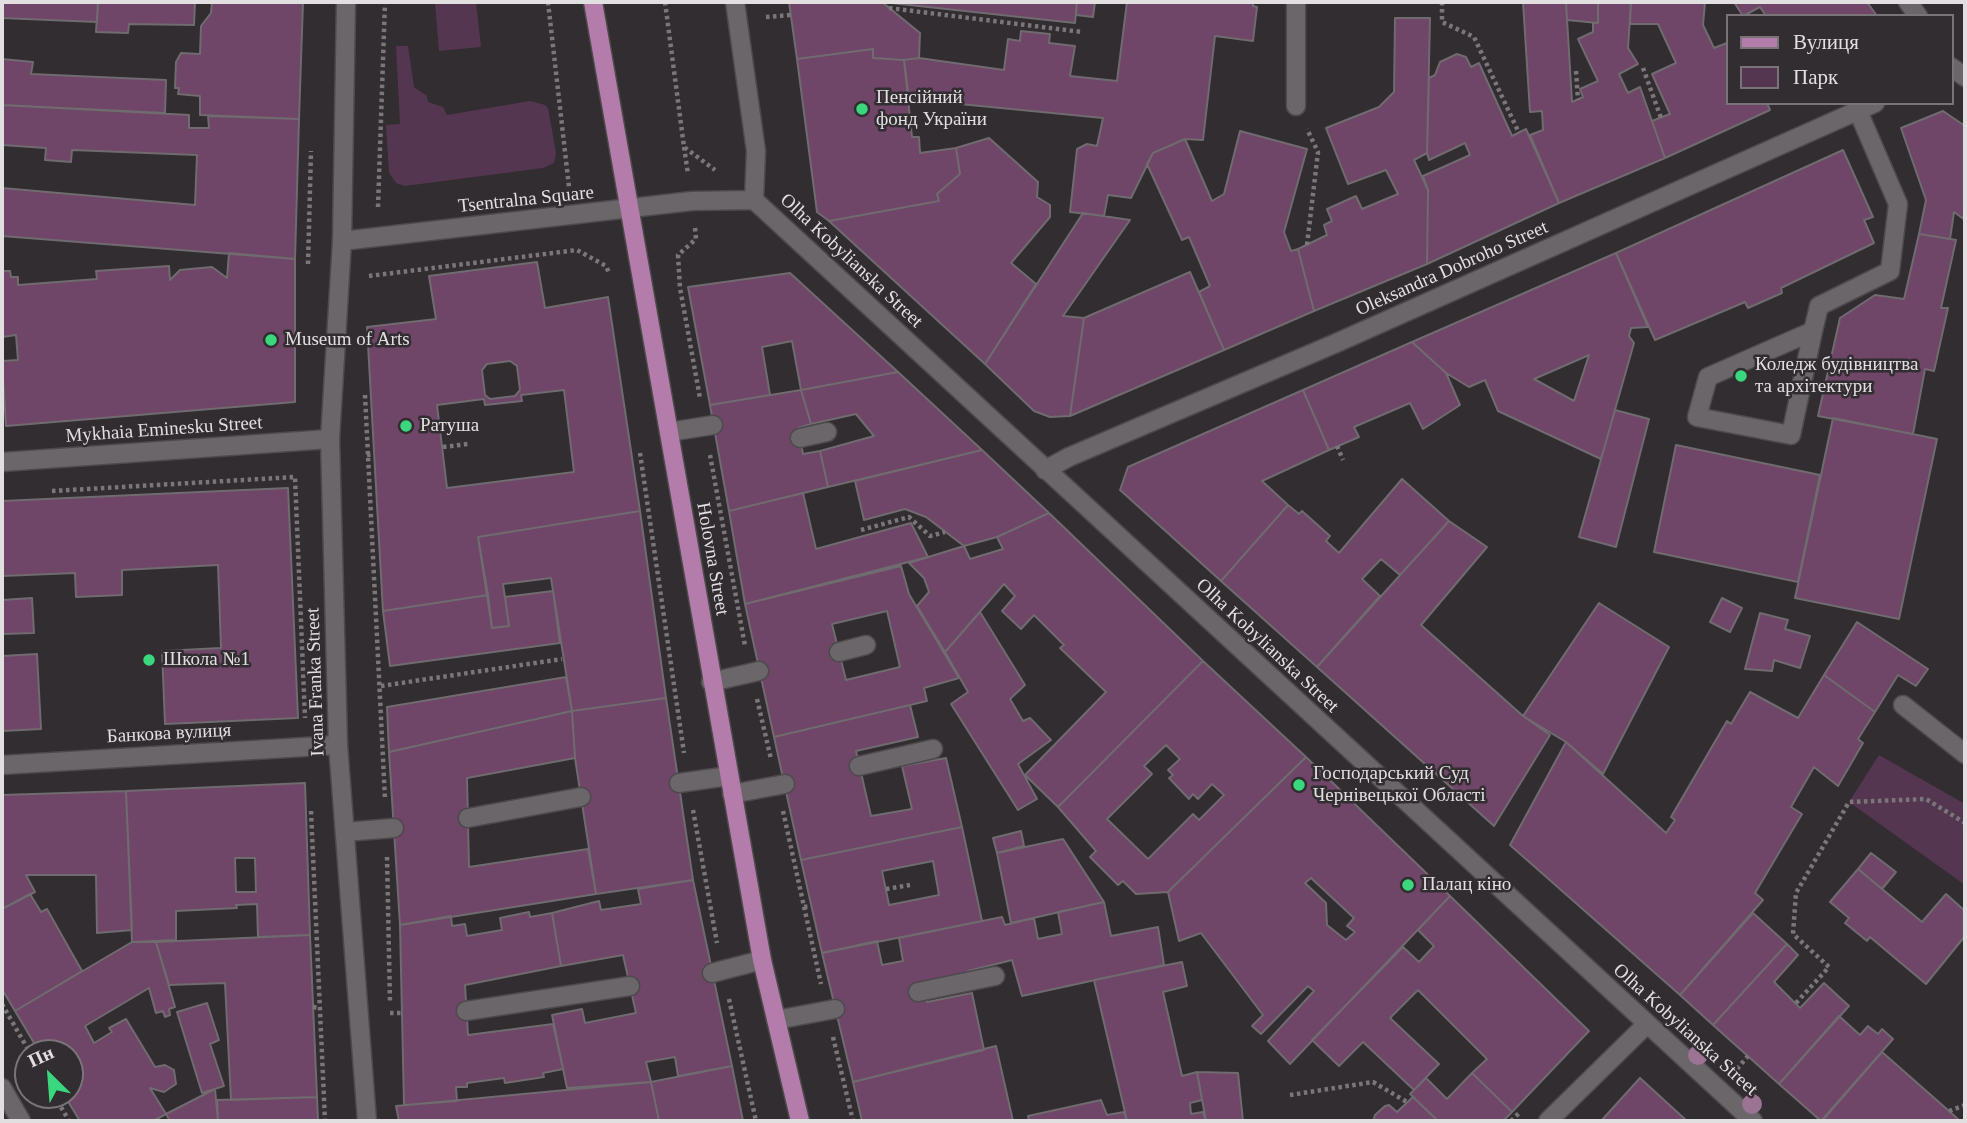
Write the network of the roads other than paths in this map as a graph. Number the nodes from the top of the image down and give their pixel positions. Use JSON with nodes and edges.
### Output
{"nodes":[{"id":1,"x":346,"y":2,"type":"edge"},
{"id":2,"x":593,"y":2,"type":"edge"},
{"id":3,"x":735,"y":2,"type":"edge"},
{"id":4,"x":1296,"y":2,"type":"edge"},
{"id":5,"x":1870,"y":105,"type":"edge"},
{"id":6,"x":1296,"y":106,"type":"road end"},
{"id":7,"x":1857,"y":111,"type":"junction"},
{"id":8,"x":754,"y":200,"type":"junction"},
{"id":9,"x":628,"y":209,"type":"junction"},
{"id":10,"x":342,"y":241,"type":"junction"},
{"id":11,"x":1814,"y":331,"type":"junction"},
{"id":12,"x":709,"y":426,"type":"road end"},
{"id":13,"x":670,"y":432,"type":"junction"},
{"id":14,"x":827,"y":432,"type":"dead end"},
{"id":15,"x":800,"y":438,"type":"dead end"},
{"id":16,"x":330,"y":439,"type":"junction"},
{"id":17,"x":2,"y":462,"type":"edge"},
{"id":18,"x":1045,"y":470,"type":"junction"},
{"id":19,"x":866,"y":645,"type":"dead end"},
{"id":20,"x":839,"y":652,"type":"dead end"},
{"id":21,"x":755,"y":672,"type":"road end"},
{"id":22,"x":712,"y":682,"type":"junction"},
{"id":23,"x":1903,"y":705,"type":"dead end"},
{"id":24,"x":338,"y":745,"type":"junction"},
{"id":25,"x":933,"y":749,"type":"dead end"},
{"id":26,"x":1965,"y":754,"type":"edge"},
{"id":27,"x":2,"y":765,"type":"edge"},
{"id":28,"x":859,"y":766,"type":"dead end"},
{"id":29,"x":729,"y":776,"type":"junction"},
{"id":30,"x":684,"y":782,"type":"road end"},
{"id":31,"x":781,"y":785,"type":"road end"},
{"id":32,"x":732,"y":794,"type":"junction"},
{"id":33,"x":581,"y":797,"type":"dead end"},
{"id":34,"x":468,"y":818,"type":"dead end"},
{"id":35,"x":390,"y":828,"type":"road end"},
{"id":36,"x":345,"y":832,"type":"junction"},
{"id":37,"x":762,"y":960,"type":"junction"},
{"id":38,"x":717,"y":972,"type":"road end"},
{"id":39,"x":995,"y":976,"type":"dead end"},
{"id":40,"x":630,"y":986,"type":"dead end"},
{"id":41,"x":918,"y":992,"type":"dead end"},
{"id":42,"x":831,"y":1010,"type":"road end"},
{"id":43,"x":466,"y":1011,"type":"dead end"},
{"id":44,"x":776,"y":1020,"type":"junction"},
{"id":45,"x":1647,"y":1024,"type":"junction"},
{"id":46,"x":2,"y":1088,"type":"edge"},
{"id":47,"x":21,"y":1121,"type":"edge"},
{"id":48,"x":367,"y":1121,"type":"edge"},
{"id":49,"x":800,"y":1121,"type":"edge"},
{"id":50,"x":1548,"y":1121,"type":"edge"},
{"id":51,"x":1754,"y":1121,"type":"edge"}],
"edges":[{"from":1,"to":10,"type":"street"},
{"from":2,"to":9,"type":"main road","name":"Holovna Street"},
{"from":3,"to":8,"type":"street"},
{"from":4,"to":6,"type":"street"},
{"from":5,"to":7,"type":"street","name":"Oleksandra Dobroho Street"},
{"from":7,"to":11,"type":"street"},
{"from":7,"to":18,"type":"street","name":"Oleksandra Dobroho Street"},
{"from":8,"to":9,"type":"street","name":"Tsentralna Square"},
{"from":8,"to":18,"type":"street","name":"Olha Kobylianska Street"},
{"from":9,"to":10,"type":"street","name":"Tsentralna Square"},
{"from":9,"to":13,"type":"main road","name":"Holovna Street"},
{"from":10,"to":16,"type":"street","name":"Ivana Franka Street"},
{"from":11,"to":11,"type":"street"},
{"from":12,"to":13,"type":"street"},
{"from":13,"to":22,"type":"main road","name":"Holovna Street"},
{"from":14,"to":15,"type":"street"},
{"from":16,"to":17,"type":"street","name":"Mykhaia Eminesku Street"},
{"from":16,"to":24,"type":"street","name":"Ivana Franka Street"},
{"from":18,"to":45,"type":"street","name":"Olha Kobylianska Street"},
{"from":19,"to":20,"type":"street"},
{"from":21,"to":22,"type":"street"},
{"from":22,"to":29,"type":"main road","name":"Holovna Street"},
{"from":23,"to":26,"type":"street"},
{"from":24,"to":27,"type":"street","name":"Банкова вулиця"},
{"from":24,"to":36,"type":"street","name":"Ivana Franka Street"},
{"from":25,"to":28,"type":"street"},
{"from":29,"to":30,"type":"street"},
{"from":29,"to":32,"type":"main road","name":"Holovna Street"},
{"from":31,"to":32,"type":"street"},
{"from":32,"to":37,"type":"main road","name":"Holovna Street"},
{"from":33,"to":34,"type":"street"},
{"from":35,"to":36,"type":"street"},
{"from":36,"to":48,"type":"street","name":"Ivana Franka Street"},
{"from":37,"to":38,"type":"street"},
{"from":37,"to":44,"type":"main road","name":"Holovna Street"},
{"from":39,"to":41,"type":"street"},
{"from":40,"to":43,"type":"street"},
{"from":42,"to":44,"type":"street"},
{"from":44,"to":49,"type":"main road","name":"Holovna Street"},
{"from":45,"to":50,"type":"street"},
{"from":45,"to":51,"type":"street","name":"Olha Kobylianska Street"},
{"from":46,"to":47,"type":"street"}]}
